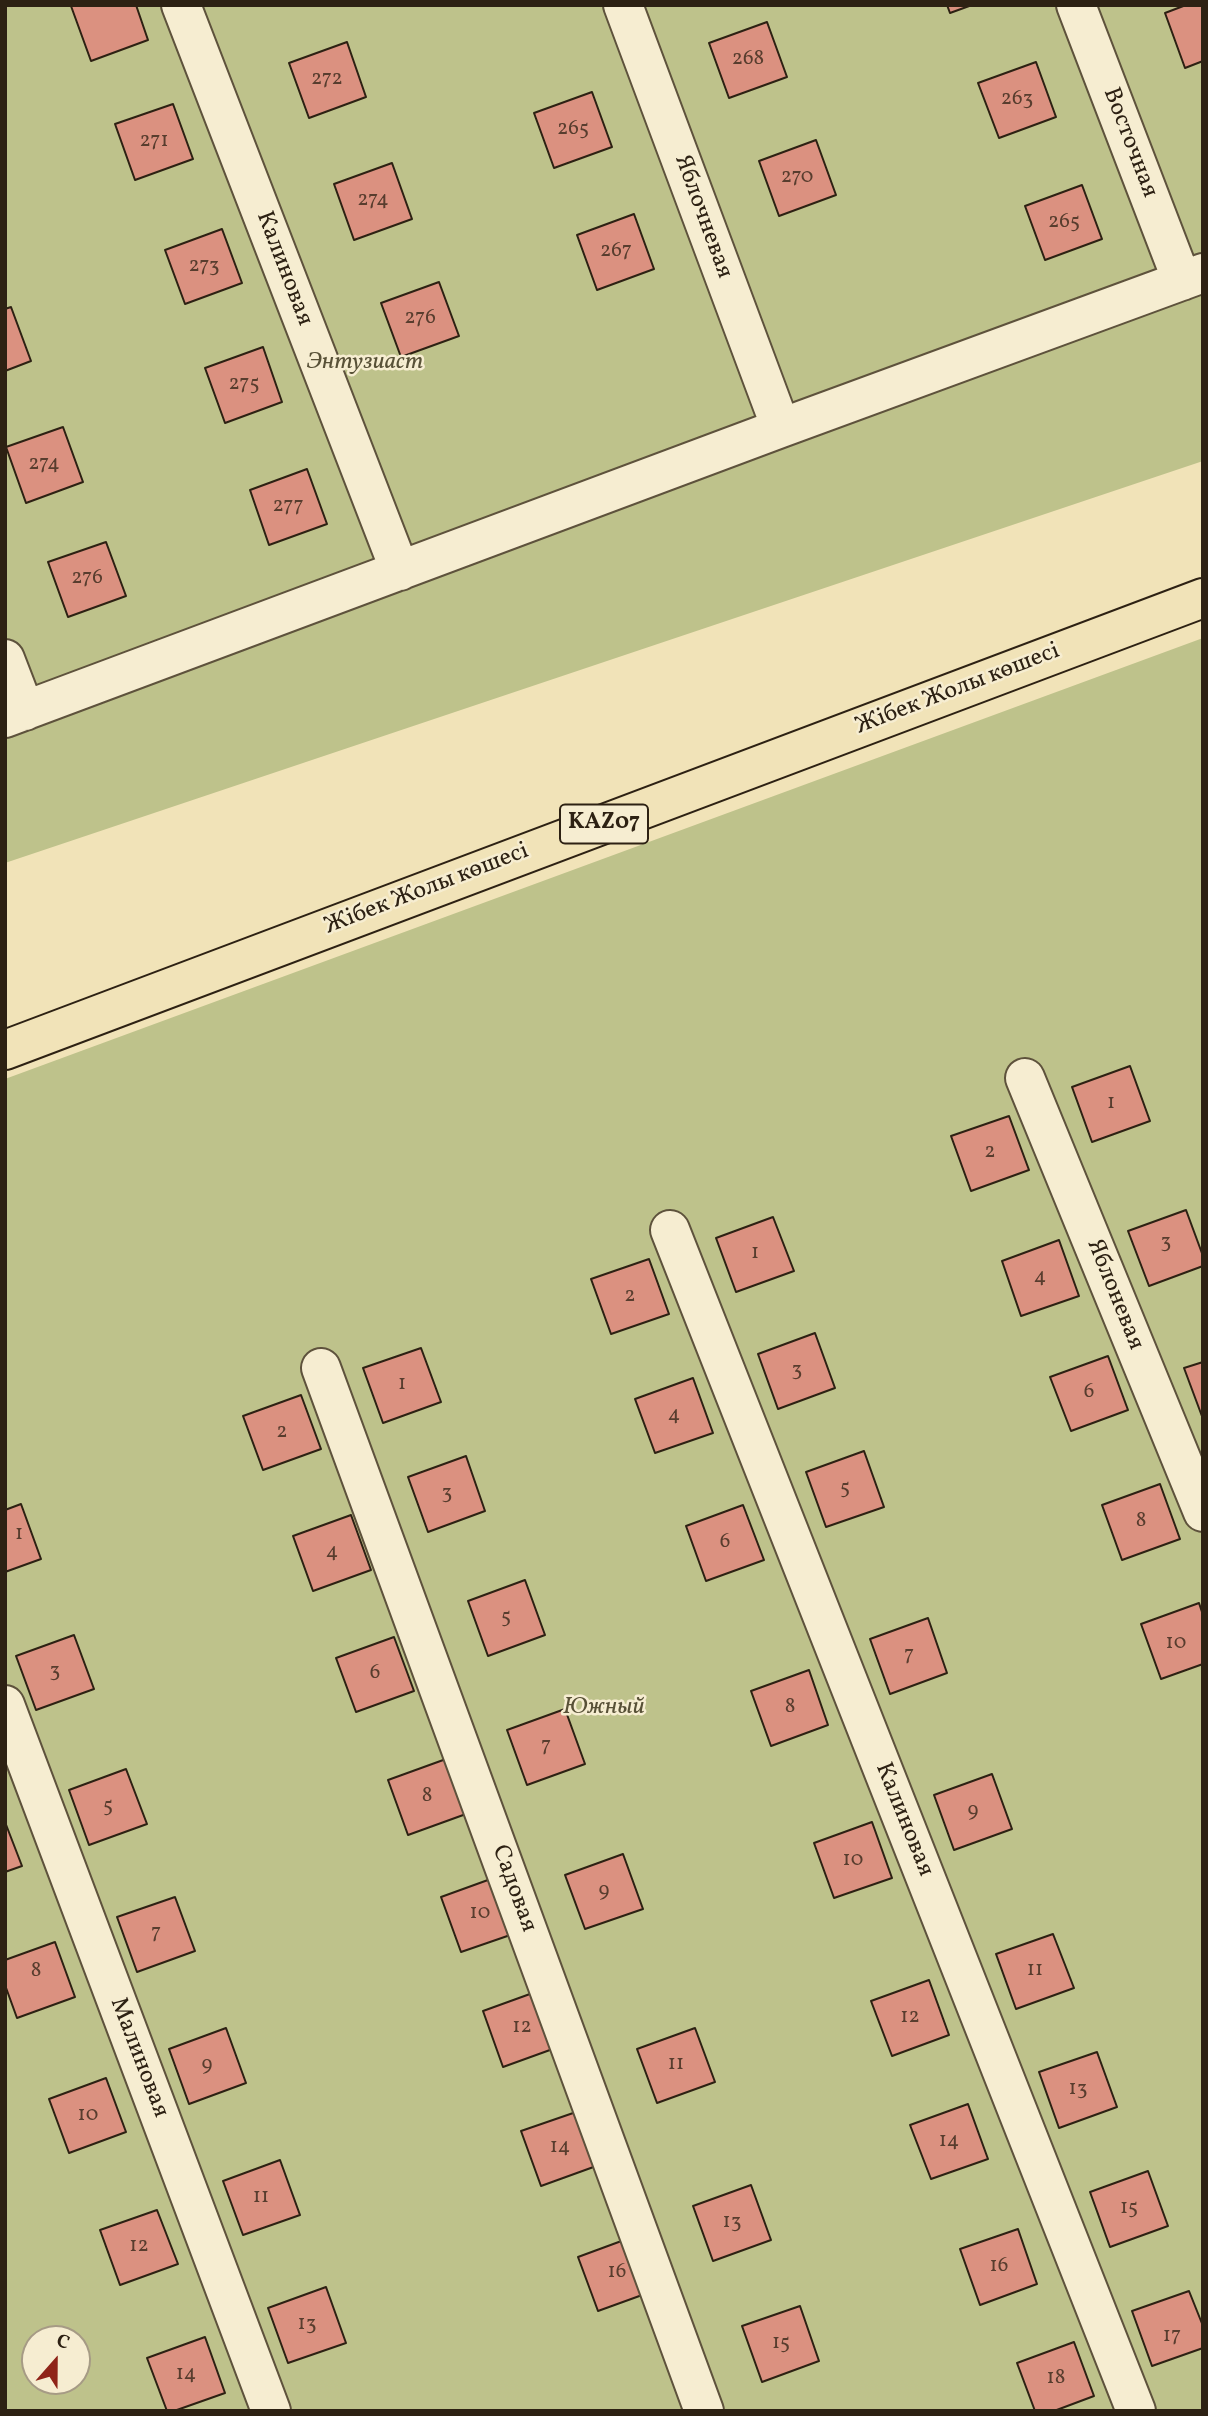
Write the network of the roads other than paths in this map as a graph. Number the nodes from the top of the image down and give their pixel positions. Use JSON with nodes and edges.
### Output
{"nodes":[{"id":1,"x":181,"y":5,"type":"edge"},
{"id":2,"x":623,"y":5,"type":"edge"},
{"id":3,"x":1076,"y":5,"type":"edge"},
{"id":4,"x":1193,"y":277,"type":"edge"},
{"id":5,"x":781,"y":428,"type":"junction"},
{"id":6,"x":400,"y":572,"type":"junction"},
{"id":7,"x":1203,"y":598,"type":"edge"},
{"id":8,"x":5,"y":659,"type":"edge"},
{"id":9,"x":15,"y":714,"type":"edge"},
{"id":10,"x":5,"y":1050,"type":"edge"},
{"id":11,"x":1026,"y":1078,"type":"dead end"},
{"id":12,"x":670,"y":1230,"type":"dead end"},
{"id":13,"x":321,"y":1368,"type":"dead end"},
{"id":14,"x":1203,"y":1512,"type":"edge"},
{"id":15,"x":5,"y":1705,"type":"edge"},
{"id":16,"x":271,"y":2411,"type":"edge"},
{"id":17,"x":704,"y":2411,"type":"edge"},
{"id":18,"x":1136,"y":2411,"type":"edge"}],
"edges":[{"from":1,"to":6,"type":"street","name":"Калиновая"},
{"from":2,"to":5,"type":"street","name":"Яблочневая"},
{"from":3,"to":4,"type":"street","name":"Восточная"},
{"from":4,"to":5,"type":"street"},
{"from":5,"to":6,"type":"street"},
{"from":6,"to":9,"type":"street"},
{"from":7,"to":10,"type":"highway","name":"Жібек Жолы көшесі","number":"KAZ07"},
{"from":8,"to":9,"type":"street"},
{"from":11,"to":14,"type":"street","name":"Яблоневая"},
{"from":12,"to":18,"type":"street","name":"Калиновая"},
{"from":13,"to":17,"type":"street","name":"Садовая"},
{"from":15,"to":16,"type":"street","name":"Малиновая"}]}
